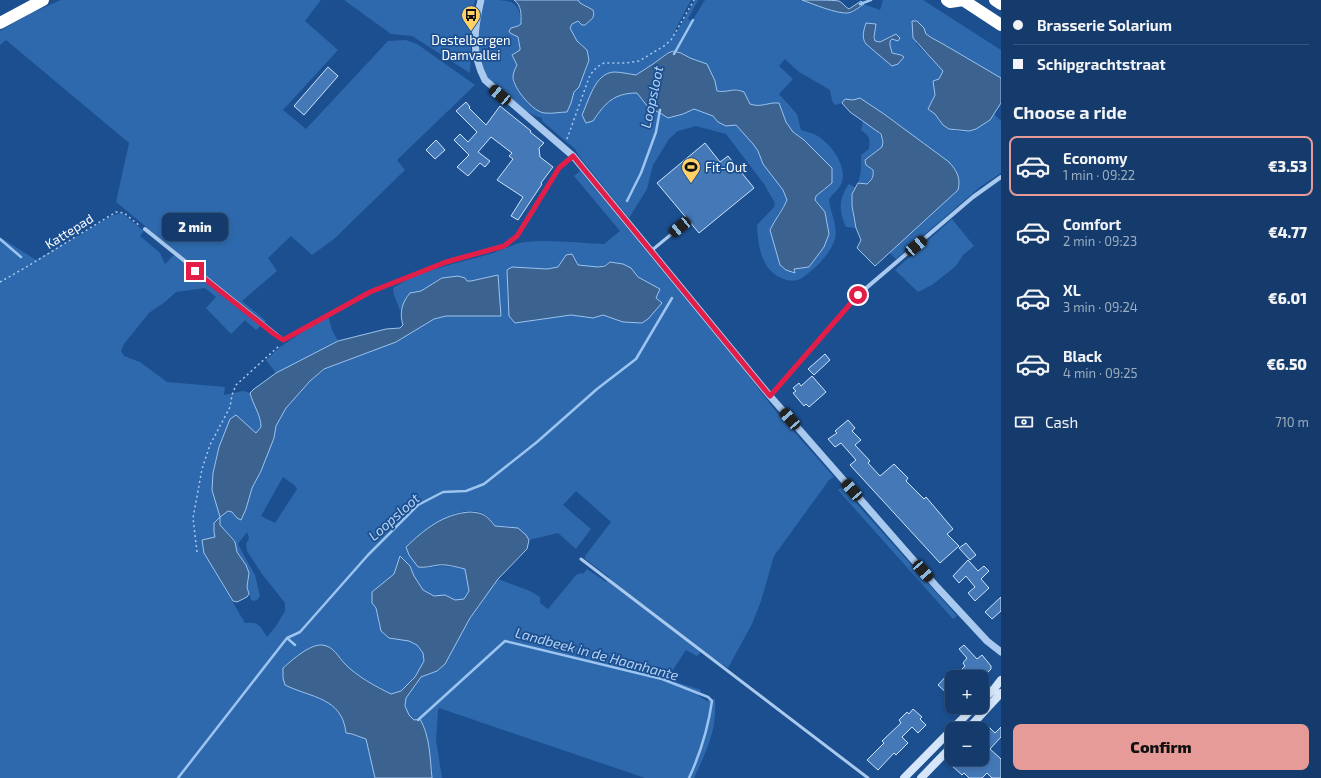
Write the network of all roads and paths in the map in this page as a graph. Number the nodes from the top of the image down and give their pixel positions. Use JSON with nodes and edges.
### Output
{"nodes":[{"id":1,"x":43,"y":0,"type":"edge"},
{"id":2,"x":481,"y":0,"type":"edge"},
{"id":3,"x":694,"y":0,"type":"edge"},
{"id":4,"x":948,"y":0,"type":"edge"},
{"id":5,"x":963,"y":0,"type":"edge"},
{"id":6,"x":995,"y":0,"type":"edge"},
{"id":7,"x":1000,"y":2,"type":"edge"},
{"id":8,"x":0,"y":23,"type":"edge"},
{"id":9,"x":1001,"y":25,"type":"edge"},
{"id":10,"x":564,"y":147,"type":"junction"},
{"id":11,"x":573,"y":156,"type":"junction"},
{"id":12,"x":1001,"y":177,"type":"edge"},
{"id":13,"x":680,"y":227,"type":"dead end"},
{"id":14,"x":145,"y":229,"type":"joint"},
{"id":15,"x":651,"y":251,"type":"junction"},
{"id":16,"x":0,"y":282,"type":"edge"},
{"id":17,"x":283,"y":340,"type":"junction"},
{"id":18,"x":770,"y":396,"type":"junction"},
{"id":19,"x":197,"y":552,"type":"dead end"},
{"id":20,"x":581,"y":560,"type":"dead end"},
{"id":21,"x":1001,"y":652,"type":"edge"},
{"id":22,"x":1001,"y":680,"type":"edge"},
{"id":23,"x":1001,"y":693,"type":"edge"},
{"id":24,"x":989,"y":694,"type":"edge"},
{"id":25,"x":967,"y":714,"type":"edge"},
{"id":26,"x":974,"y":722,"type":"edge"},
{"id":27,"x":945,"y":753,"type":"edge"},
{"id":28,"x":868,"y":778,"type":"edge"},
{"id":29,"x":904,"y":778,"type":"edge"},
{"id":30,"x":921,"y":778,"type":"edge"}],
"edges":[{"from":1,"to":8,"type":"highway"},
{"from":2,"to":10,"type":"street"},
{"from":3,"to":10,"type":"path"},
{"from":4,"to":5,"type":"highway"},
{"from":5,"to":9,"type":"highway"},
{"from":6,"to":7,"type":"highway"},
{"from":10,"to":11,"type":"street"},
{"from":11,"to":15,"type":"street"},
{"from":11,"to":17,"type":"street"},
{"from":12,"to":18,"type":"street"},
{"from":13,"to":15,"type":"lane"},
{"from":14,"to":16,"type":"path","name":"Kattepad"},
{"from":14,"to":17,"type":"street"},
{"from":15,"to":18,"type":"street"},
{"from":17,"to":19,"type":"path"},
{"from":18,"to":21,"type":"street"},
{"from":20,"to":28,"type":"lane"},
{"from":22,"to":24,"type":"main road"},
{"from":23,"to":26,"type":"main road"},
{"from":25,"to":29,"type":"main road"},
{"from":27,"to":30,"type":"main road"}]}
